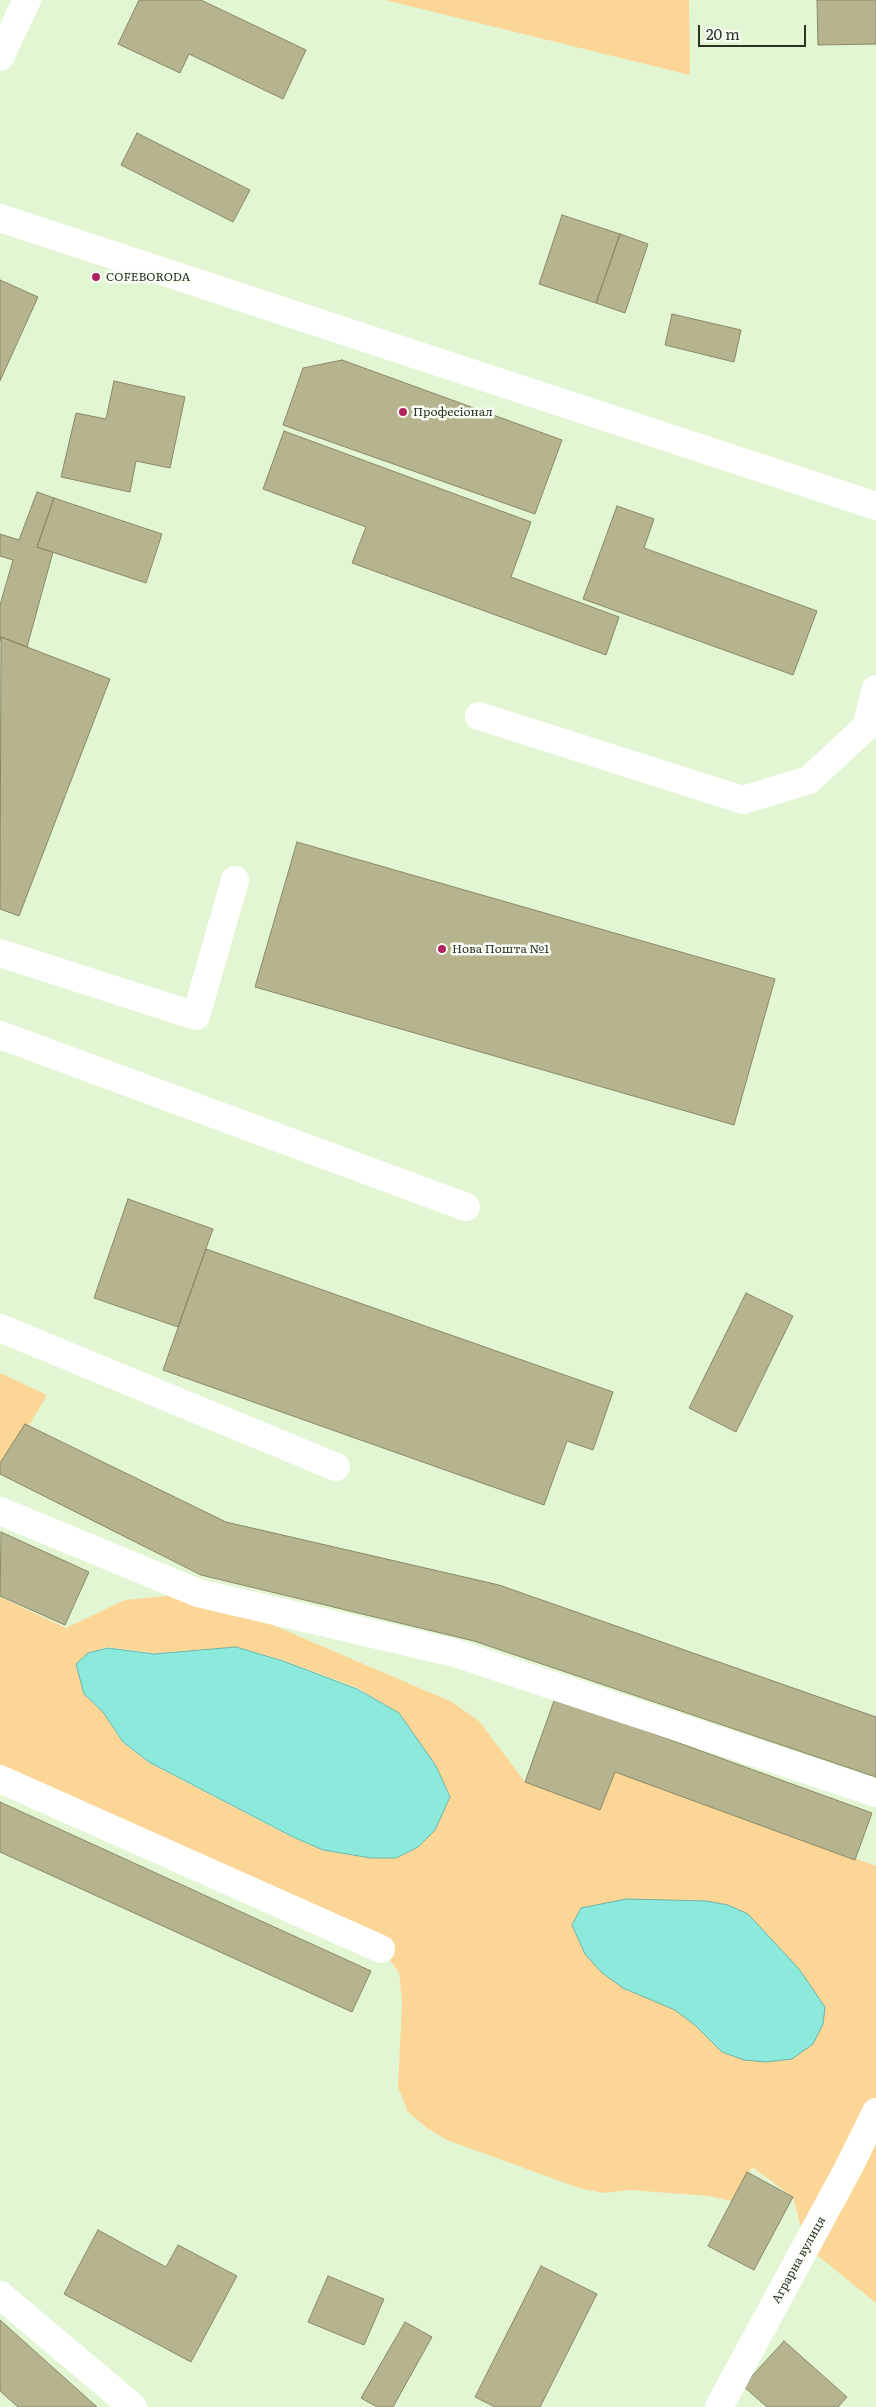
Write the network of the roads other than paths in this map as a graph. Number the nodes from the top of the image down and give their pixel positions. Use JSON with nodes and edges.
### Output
{"nodes":[{"id":1,"x":27,"y":0,"type":"edge"},
{"id":2,"x":0,"y":57,"type":"edge"},
{"id":3,"x":0,"y":218,"type":"edge"},
{"id":4,"x":876,"y":506,"type":"edge"},
{"id":5,"x":876,"y":689,"type":"edge"},
{"id":6,"x":479,"y":716,"type":"dead end"},
{"id":7,"x":235,"y":880,"type":"dead end"},
{"id":8,"x":0,"y":953,"type":"edge"},
{"id":9,"x":0,"y":1035,"type":"edge"},
{"id":10,"x":466,"y":1207,"type":"dead end"},
{"id":11,"x":0,"y":1328,"type":"edge"},
{"id":12,"x":336,"y":1467,"type":"dead end"},
{"id":13,"x":0,"y":1511,"type":"edge"},
{"id":14,"x":0,"y":1779,"type":"edge"},
{"id":15,"x":876,"y":1793,"type":"edge"},
{"id":16,"x":382,"y":1949,"type":"dead end"},
{"id":17,"x":876,"y":2112,"type":"edge"},
{"id":18,"x":0,"y":2295,"type":"edge"},
{"id":19,"x":133,"y":2407,"type":"edge"},
{"id":20,"x":719,"y":2407,"type":"edge"}],
"edges":[{"from":1,"to":2,"type":"street"},
{"from":3,"to":4,"type":"street"},
{"from":5,"to":6,"type":"street"},
{"from":7,"to":8,"type":"street"},
{"from":9,"to":10,"type":"street"},
{"from":11,"to":12,"type":"street"},
{"from":13,"to":15,"type":"street"},
{"from":14,"to":16,"type":"street"},
{"from":17,"to":20,"type":"street","name":"Аграрна вулиця"},
{"from":18,"to":19,"type":"street"}]}
